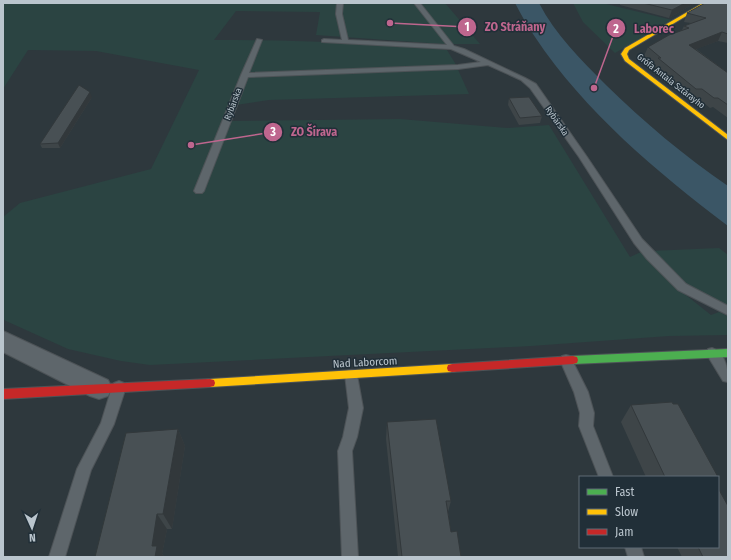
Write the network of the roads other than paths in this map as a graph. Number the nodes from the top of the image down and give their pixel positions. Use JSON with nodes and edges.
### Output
{"nodes":[{"id":1,"x":340,"y":3,"type":"edge"},
{"id":2,"x":417,"y":3,"type":"edge"},
{"id":3,"x":706,"y":3,"type":"edge"},
{"id":4,"x":259,"y":40,"type":"dead end"},
{"id":5,"x":324,"y":41,"type":"dead end"},
{"id":6,"x":345,"y":41,"type":"junction"},
{"id":7,"x":452,"y":47,"type":"junction"},
{"id":8,"x":487,"y":63,"type":"junction"},
{"id":9,"x":244,"y":75,"type":"junction"},
{"id":10,"x":728,"y":138,"type":"edge"},
{"id":11,"x":199,"y":191,"type":"dead end"},
{"id":12,"x":728,"y":311,"type":"edge"},
{"id":13,"x":3,"y":341,"type":"edge"},
{"id":14,"x":712,"y":353,"type":"junction"},
{"id":15,"x":728,"y":353,"type":"edge"},
{"id":16,"x":566,"y":360,"type":"junction"},
{"id":17,"x":351,"y":375,"type":"junction"},
{"id":18,"x":728,"y":377,"type":"edge"},
{"id":19,"x":109,"y":387,"type":"junction"},
{"id":20,"x":3,"y":394,"type":"edge"},
{"id":21,"x":606,"y":476,"type":"edge"},
{"id":22,"x":57,"y":557,"type":"edge"},
{"id":23,"x":350,"y":557,"type":"edge"}],
"edges":[{"from":1,"to":6,"type":"lane"},
{"from":2,"to":7,"type":"lane"},
{"from":3,"to":10,"type":"street","name":"Grófa Antala Sztárayho"},
{"from":4,"to":9,"type":"lane","name":"Rybárska"},
{"from":5,"to":6,"type":"lane","name":"Rybárska"},
{"from":6,"to":7,"type":"lane","name":"Rybárska"},
{"from":7,"to":8,"type":"lane","name":"Rybárska"},
{"from":8,"to":9,"type":"lane"},
{"from":8,"to":12,"type":"lane","name":"Rybárska"},
{"from":9,"to":11,"type":"lane","name":"Rybárska"},
{"from":13,"to":19,"type":"street"},
{"from":14,"to":15,"type":"street","name":"Nad Laborcom"},
{"from":14,"to":16,"type":"street","name":"Nad Laborcom"},
{"from":14,"to":18,"type":"lane"},
{"from":16,"to":17,"type":"street","name":"Nad Laborcom"},
{"from":16,"to":21,"type":"lane"},
{"from":17,"to":19,"type":"street","name":"Nad Laborcom"},
{"from":17,"to":23,"type":"lane"},
{"from":19,"to":20,"type":"street","name":"Nad Laborcom"},
{"from":19,"to":22,"type":"lane"}]}
